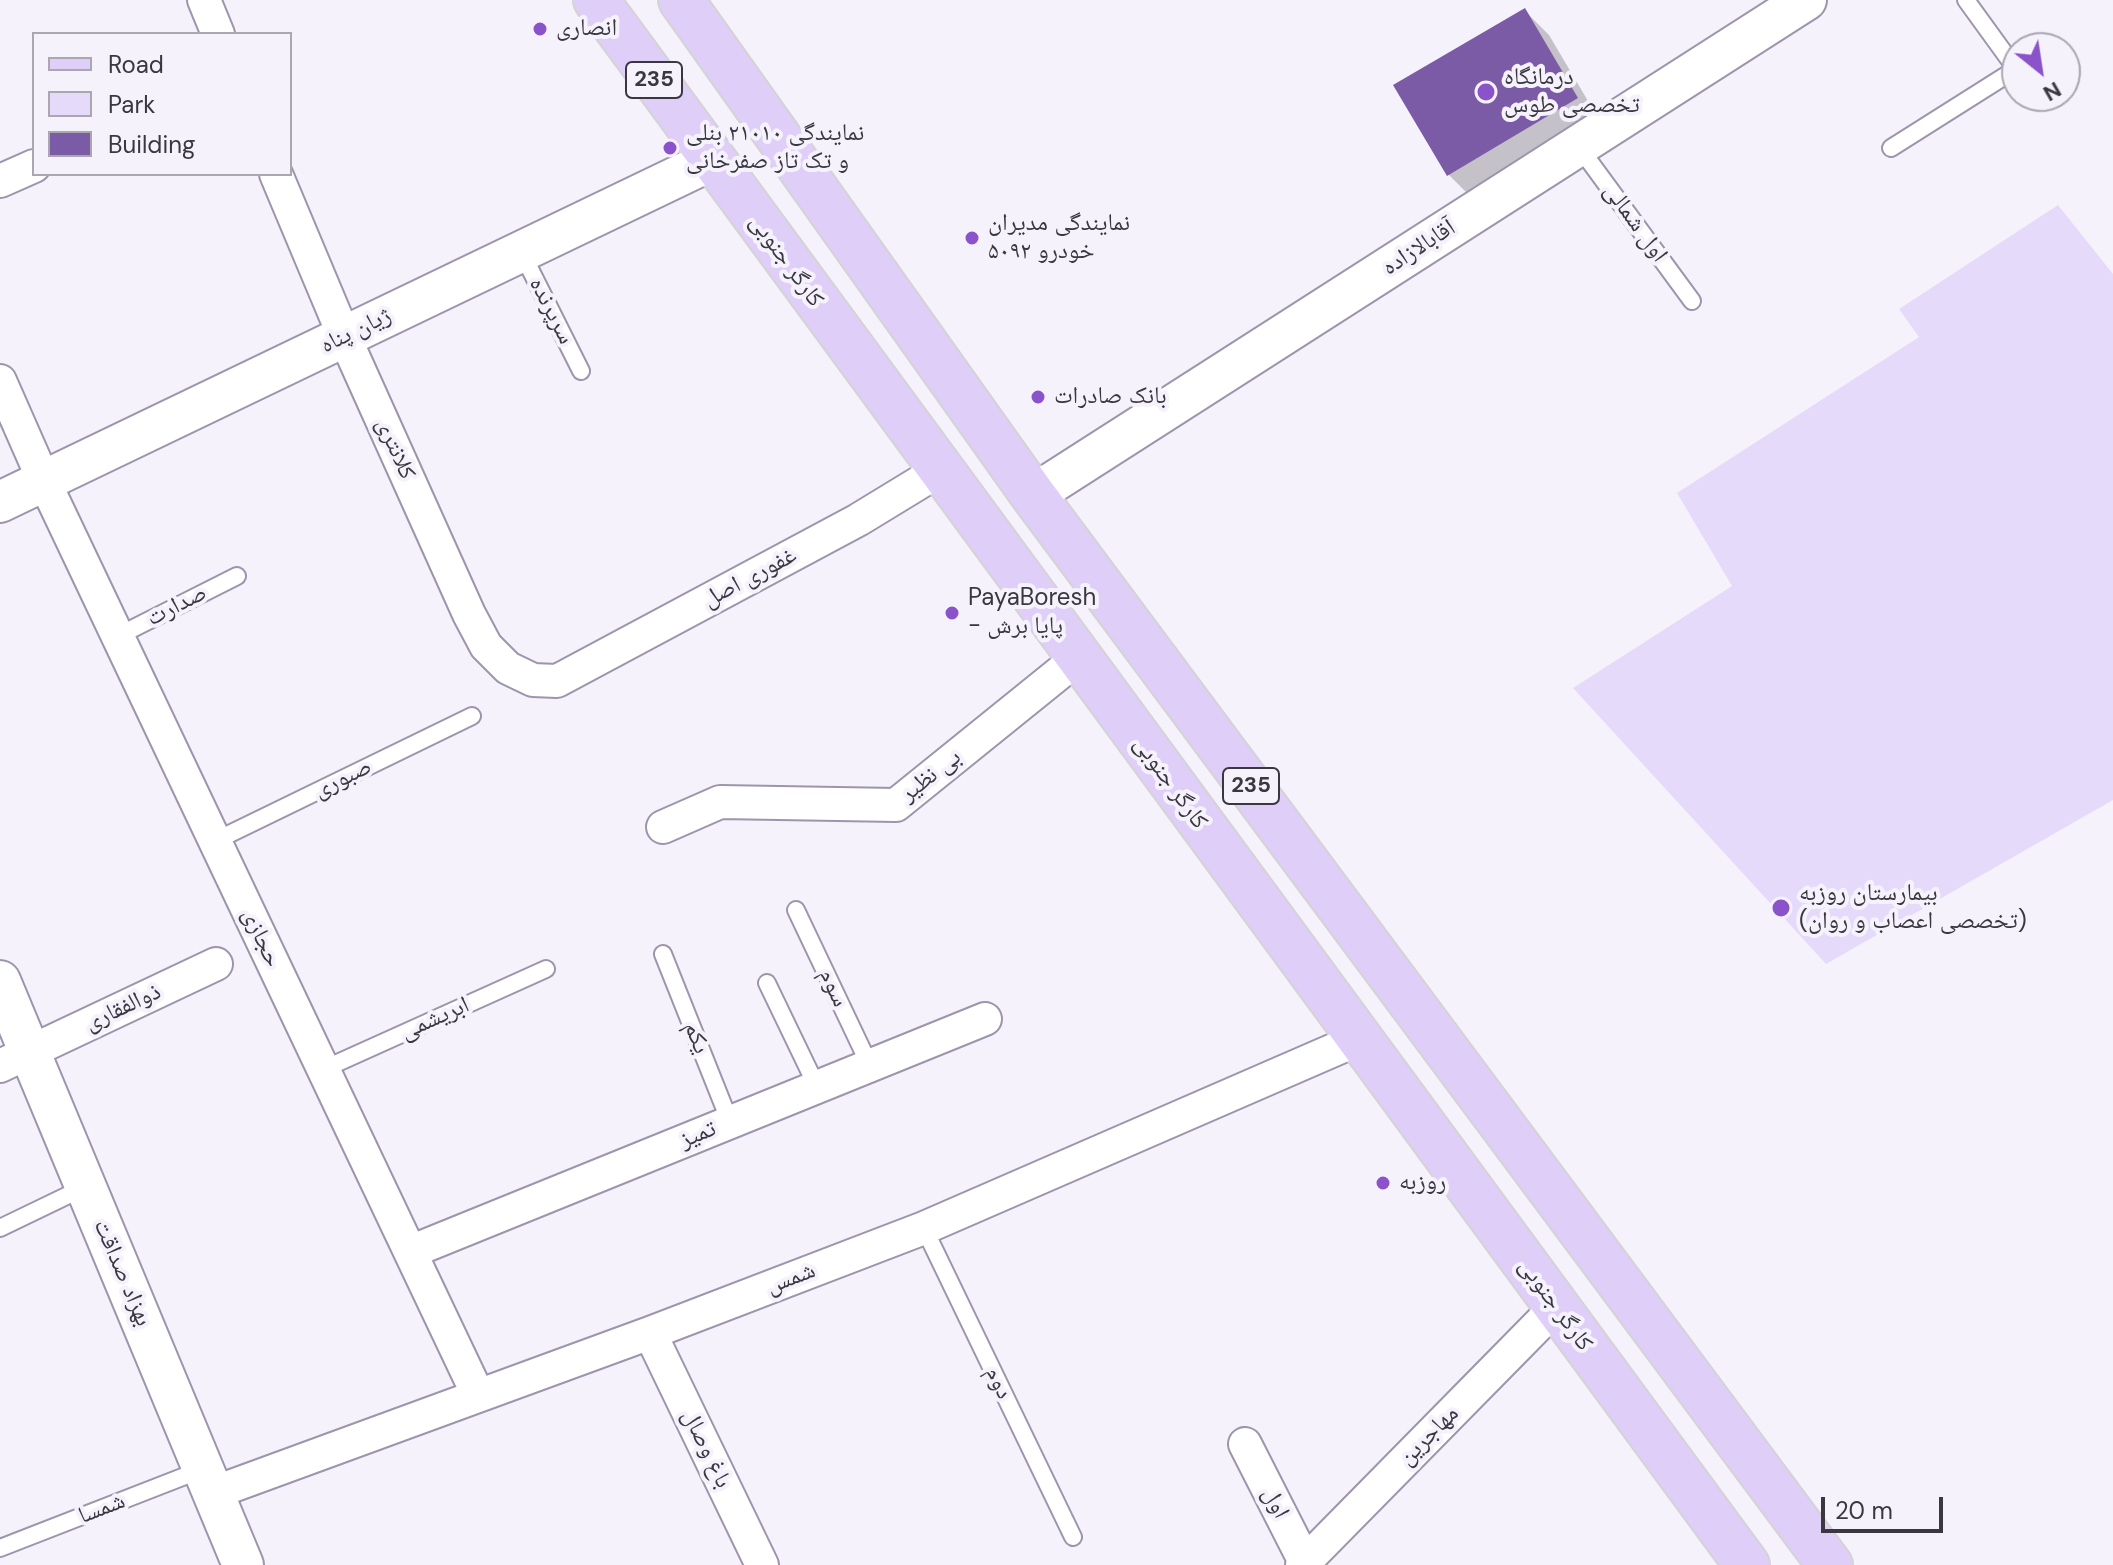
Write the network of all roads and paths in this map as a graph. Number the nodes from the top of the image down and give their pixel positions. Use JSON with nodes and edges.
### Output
{"nodes":[{"id":1,"x":204,"y":0,"type":"edge"},
{"id":2,"x":596,"y":0,"type":"edge"},
{"id":3,"x":681,"y":0,"type":"edge"},
{"id":4,"x":1806,"y":0,"type":"edge"},
{"id":5,"x":1966,"y":0,"type":"edge"},
{"id":6,"x":217,"y":32,"type":"edge"},
{"id":7,"x":1578,"y":146,"type":"junction"},
{"id":8,"x":1891,"y":148,"type":"dead end"},
{"id":9,"x":712,"y":160,"type":"junction"},
{"id":10,"x":32,"y":167,"type":"edge"},
{"id":11,"x":277,"y":176,"type":"edge"},
{"id":12,"x":0,"y":181,"type":"edge"},
{"id":13,"x":521,"y":251,"type":"junction"},
{"id":14,"x":1692,"y":301,"type":"dead end"},
{"id":15,"x":344,"y":336,"type":"junction"},
{"id":16,"x":581,"y":371,"type":"dead end"},
{"id":17,"x":0,"y":381,"type":"edge"},
{"id":18,"x":940,"y":470,"type":"junction"},
{"id":19,"x":44,"y":481,"type":"junction"},
{"id":20,"x":1033,"y":495,"type":"junction"},
{"id":21,"x":0,"y":502,"type":"edge"},
{"id":22,"x":237,"y":576,"type":"dead end"},
{"id":23,"x":118,"y":636,"type":"junction"},
{"id":24,"x":1078,"y":658,"type":"junction"},
{"id":25,"x":557,"y":681,"type":"joint"},
{"id":26,"x":472,"y":716,"type":"dead end"},
{"id":27,"x":663,"y":827,"type":"dead end"},
{"id":28,"x":215,"y":841,"type":"junction"},
{"id":29,"x":796,"y":910,"type":"dead end"},
{"id":30,"x":663,"y":954,"type":"dead end"},
{"id":31,"x":216,"y":964,"type":"dead end"},
{"id":32,"x":546,"y":969,"type":"dead end"},
{"id":33,"x":0,"y":981,"type":"edge"},
{"id":34,"x":767,"y":983,"type":"dead end"},
{"id":35,"x":985,"y":1019,"type":"dead end"},
{"id":36,"x":1359,"y":1039,"type":"junction"},
{"id":37,"x":15,"y":1059,"type":"edge"},
{"id":38,"x":870,"y":1066,"type":"junction"},
{"id":39,"x":324,"y":1069,"type":"junction"},
{"id":40,"x":817,"y":1087,"type":"junction"},
{"id":41,"x":730,"y":1122,"type":"junction"},
{"id":42,"x":86,"y":1186,"type":"junction"},
{"id":43,"x":0,"y":1228,"type":"edge"},
{"id":44,"x":924,"y":1228,"type":"junction"},
{"id":45,"x":410,"y":1252,"type":"junction"},
{"id":46,"x":1556,"y":1307,"type":"junction"},
{"id":47,"x":650,"y":1333,"type":"junction"},
{"id":48,"x":478,"y":1395,"type":"junction"},
{"id":49,"x":1245,"y":1444,"type":"dead end"},
{"id":50,"x":208,"y":1481,"type":"junction"},
{"id":51,"x":1073,"y":1537,"type":"dead end"},
{"id":52,"x":0,"y":1548,"type":"edge"},
{"id":53,"x":1303,"y":1564,"type":"edge"},
{"id":54,"x":243,"y":1565,"type":"edge"},
{"id":55,"x":762,"y":1565,"type":"edge"},
{"id":56,"x":1747,"y":1565,"type":"edge"},
{"id":57,"x":1830,"y":1565,"type":"edge"}],
"edges":[{"from":1,"to":6,"type":"street"},
{"from":2,"to":9,"type":"main road","name":"کارگر جنوبی","number":"235"},
{"from":3,"to":20,"type":"main road","number":"235"},
{"from":4,"to":7,"type":"street","name":"آقابالازاده"},
{"from":5,"to":8,"type":"lane"},
{"from":7,"to":14,"type":"lane","name":"اول شمالی"},
{"from":7,"to":20,"type":"street","name":"آقابالازاده"},
{"from":9,"to":13,"type":"street","name":"ژیان پناه"},
{"from":9,"to":18,"type":"main road","name":"کارگر جنوبی","number":"235"},
{"from":10,"to":12,"type":"street"},
{"from":11,"to":15,"type":"street","name":"کلانتری"},
{"from":13,"to":15,"type":"street","name":"ژیان پناه"},
{"from":13,"to":16,"type":"lane","name":"سرپرنده"},
{"from":15,"to":19,"type":"street","name":"ژیان پناه"},
{"from":15,"to":25,"type":"street","name":"کلانتری"},
{"from":17,"to":19,"type":"street","name":"حجازی"},
{"from":18,"to":24,"type":"main road","name":"کارگر جنوبی","number":"235"},
{"from":18,"to":25,"type":"street","name":"غفوری اصل"},
{"from":19,"to":21,"type":"street","name":"ژیان پناه"},
{"from":19,"to":23,"type":"street","name":"حجازی"},
{"from":20,"to":57,"type":"main road","number":"235"},
{"from":22,"to":23,"type":"lane","name":"صدارت"},
{"from":23,"to":28,"type":"street","name":"حجازی"},
{"from":24,"to":27,"type":"street","name":"بی نظیر"},
{"from":24,"to":36,"type":"main road","name":"کارگر جنوبی","number":"235"},
{"from":26,"to":28,"type":"lane","name":"صبوری"},
{"from":28,"to":39,"type":"street","name":"حجازی"},
{"from":29,"to":38,"type":"lane","name":"سوم"},
{"from":30,"to":41,"type":"lane","name":"یکم"},
{"from":31,"to":37,"type":"street","name":"ذوالفقاری"},
{"from":32,"to":39,"type":"lane","name":"ابریشمی"},
{"from":33,"to":37,"type":"street","name":"بهزاد صداقت"},
{"from":34,"to":40,"type":"lane"},
{"from":35,"to":38,"type":"street","name":"تمیز"},
{"from":36,"to":44,"type":"street","name":"شمس"},
{"from":36,"to":46,"type":"main road","name":"کارگر جنوبی","number":"235"},
{"from":37,"to":42,"type":"street","name":"بهزاد صداقت"},
{"from":38,"to":40,"type":"street","name":"تمیز"},
{"from":39,"to":45,"type":"street","name":"حجازی"},
{"from":40,"to":41,"type":"street","name":"تمیز"},
{"from":41,"to":45,"type":"street","name":"تمیز"},
{"from":42,"to":43,"type":"lane"},
{"from":42,"to":50,"type":"street","name":"بهزاد صداقت"},
{"from":44,"to":47,"type":"street","name":"شمس"},
{"from":44,"to":51,"type":"lane","name":"دوم"},
{"from":45,"to":48,"type":"street","name":"حجازی"},
{"from":46,"to":53,"type":"street","name":"مهاجرین"},
{"from":46,"to":56,"type":"main road","name":"کارگر جنوبی","number":"235"},
{"from":47,"to":48,"type":"street","name":"شمس"},
{"from":47,"to":55,"type":"street","name":"باغ وصال"},
{"from":48,"to":50,"type":"street","name":"شمس"},
{"from":49,"to":53,"type":"street","name":"اول"},
{"from":50,"to":52,"type":"lane","name":"شمسا"},
{"from":50,"to":54,"type":"street","name":"بهزاد صداقت"}]}
